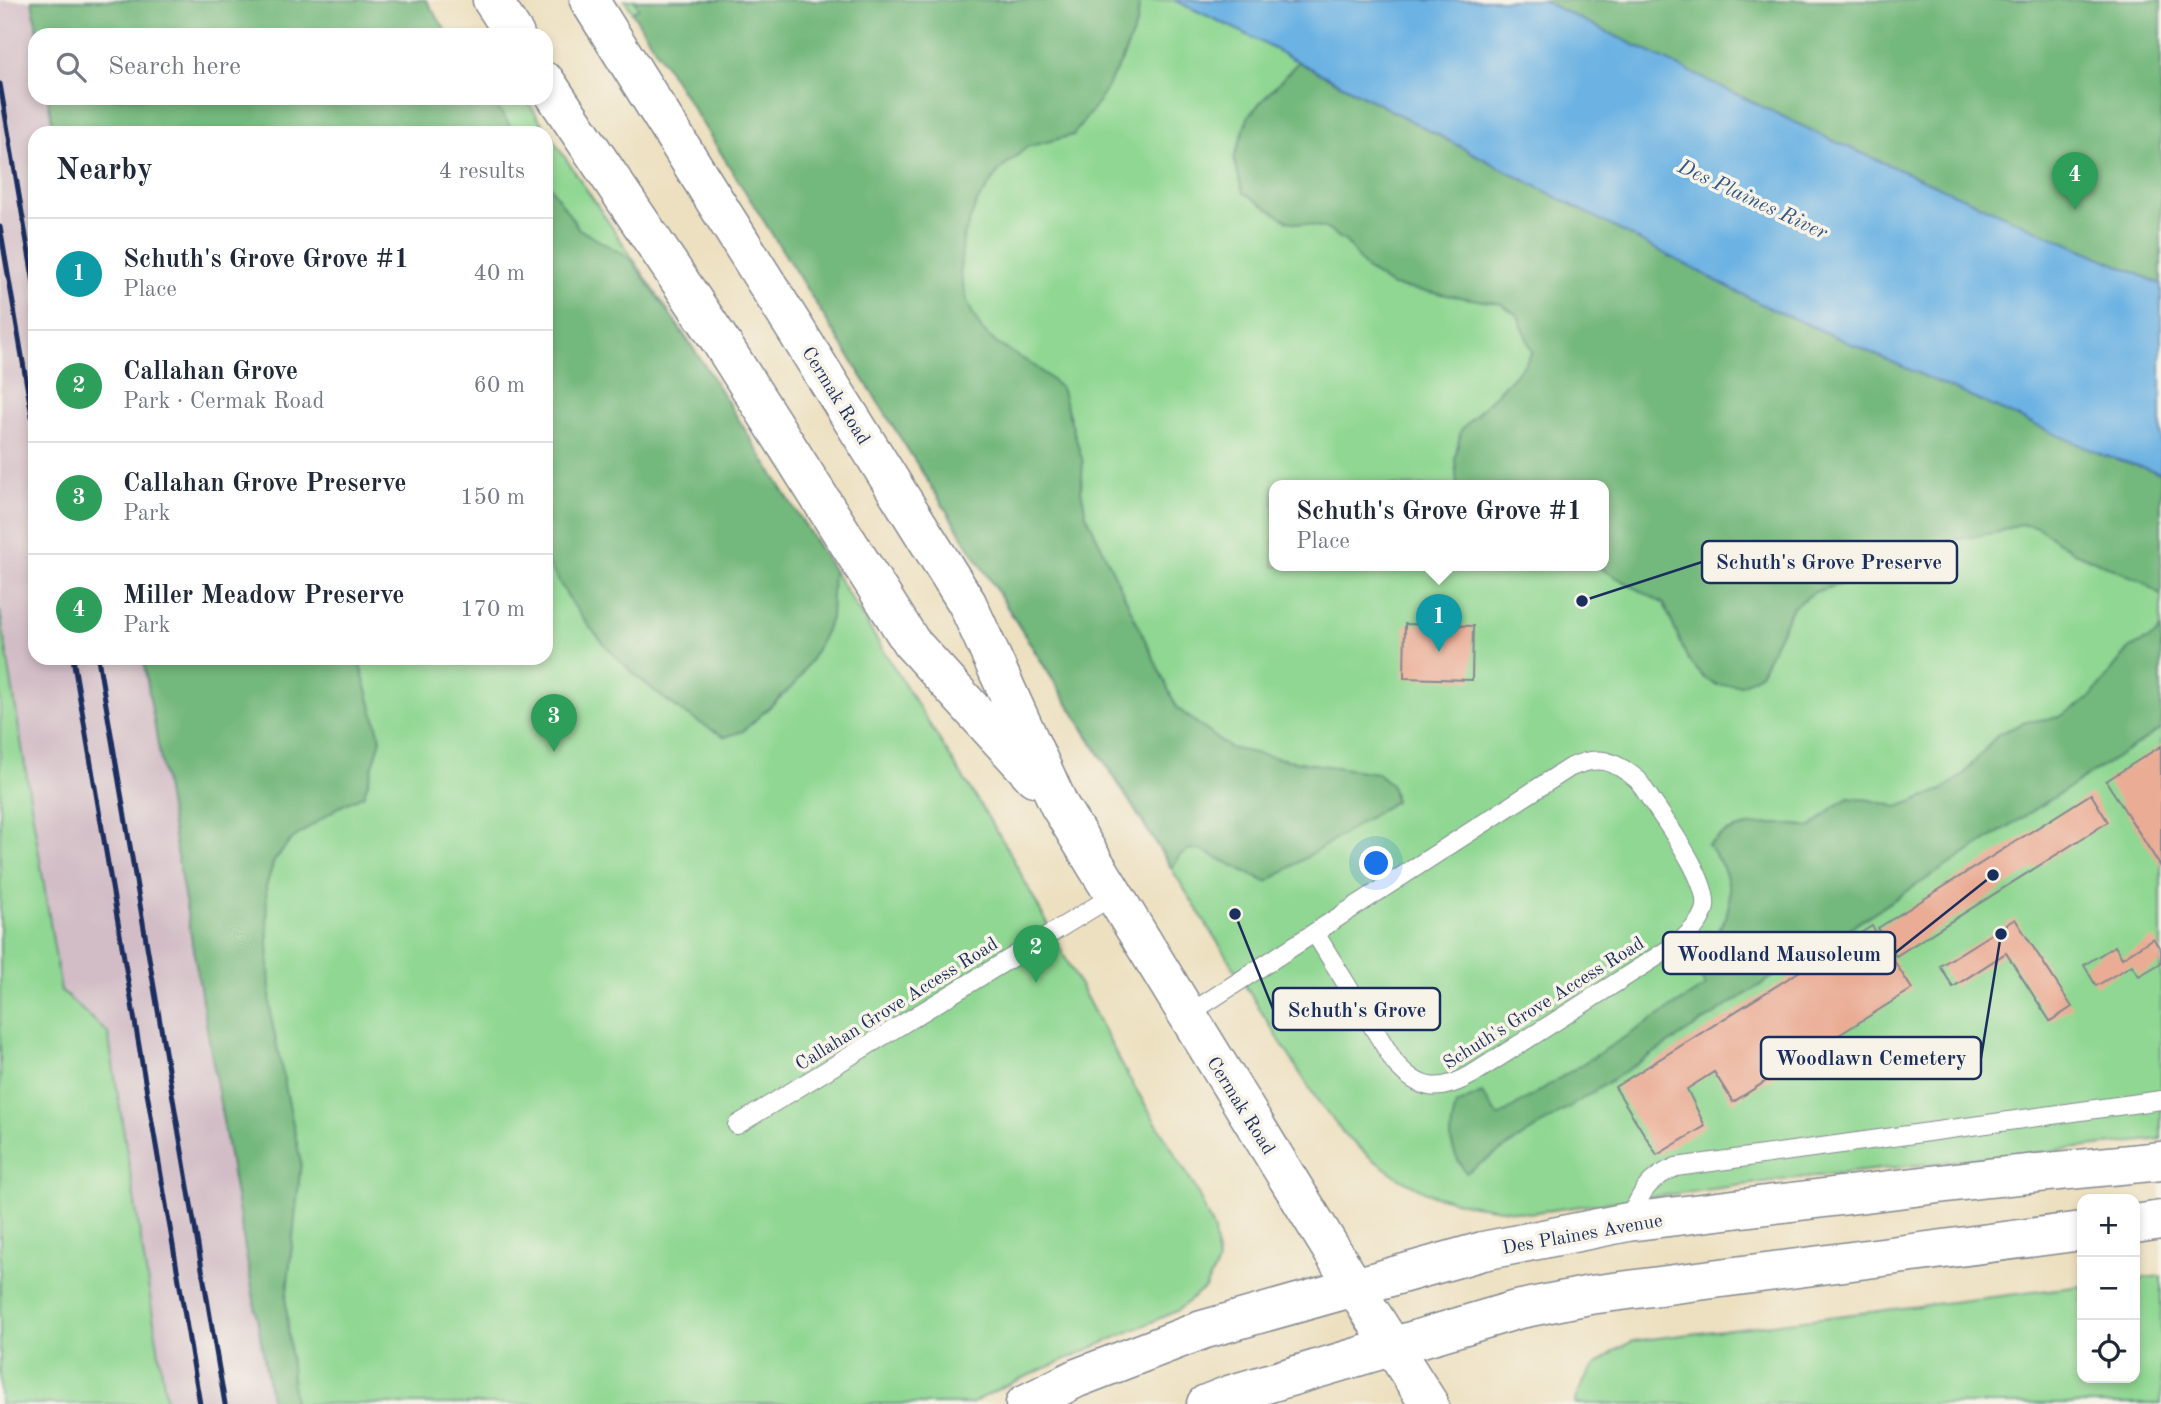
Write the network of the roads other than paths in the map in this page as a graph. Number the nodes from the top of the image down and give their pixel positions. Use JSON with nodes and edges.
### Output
{"nodes":[{"id":1,"x":492,"y":0,"type":"edge"},
{"id":2,"x":589,"y":0,"type":"edge"},
{"id":3,"x":510,"y":28,"type":"edge"},
{"id":4,"x":553,"y":92,"type":"edge"},
{"id":5,"x":1059,"y":805,"type":"junction"},
{"id":6,"x":1114,"y":895,"type":"junction"},
{"id":7,"x":1315,"y":933,"type":"junction"},
{"id":8,"x":1187,"y":1015,"type":"junction"},
{"id":9,"x":2161,"y":1100,"type":"edge"},
{"id":10,"x":737,"y":1125,"type":"dead end"},
{"id":11,"x":2161,"y":1161,"type":"edge"},
{"id":12,"x":2161,"y":1220,"type":"edge"},
{"id":13,"x":1628,"y":1222,"type":"junction"},
{"id":14,"x":2140,"y":1223,"type":"edge"},
{"id":15,"x":2077,"y":1232,"type":"edge"},
{"id":16,"x":1354,"y":1288,"type":"junction"},
{"id":17,"x":1393,"y":1346,"type":"junction"},
{"id":18,"x":1025,"y":1404,"type":"edge"},
{"id":19,"x":1206,"y":1404,"type":"edge"},
{"id":20,"x":1429,"y":1404,"type":"edge"}],
"edges":[{"from":1,"to":3,"type":"main road"},
{"from":2,"to":5,"type":"main road","name":"Cermak Road"},
{"from":4,"to":5,"type":"main road","name":"Cermak Road"},
{"from":5,"to":6,"type":"main road","name":"Cermak Road"},
{"from":6,"to":8,"type":"main road","name":"Cermak Road"},
{"from":6,"to":10,"type":"lane","name":"Callahan Grove Access Road"},
{"from":7,"to":7,"type":"lane","name":"Schuth's Grove Access Road"},
{"from":7,"to":8,"type":"lane","name":"Schuth's Grove Access Road"},
{"from":8,"to":16,"type":"main road","name":"Cermak Road"},
{"from":9,"to":13,"type":"lane"},
{"from":11,"to":13,"type":"main road","name":"Des Plaines Avenue"},
{"from":12,"to":14,"type":"main road"},
{"from":13,"to":16,"type":"main road","name":"Des Plaines Avenue"},
{"from":15,"to":17,"type":"main road"},
{"from":16,"to":17,"type":"main road","name":"Cermak Road"},
{"from":16,"to":18,"type":"main road","name":"Des Plaines Avenue"},
{"from":17,"to":19,"type":"main road"},
{"from":17,"to":20,"type":"main road","name":"Cermak Road"}]}
